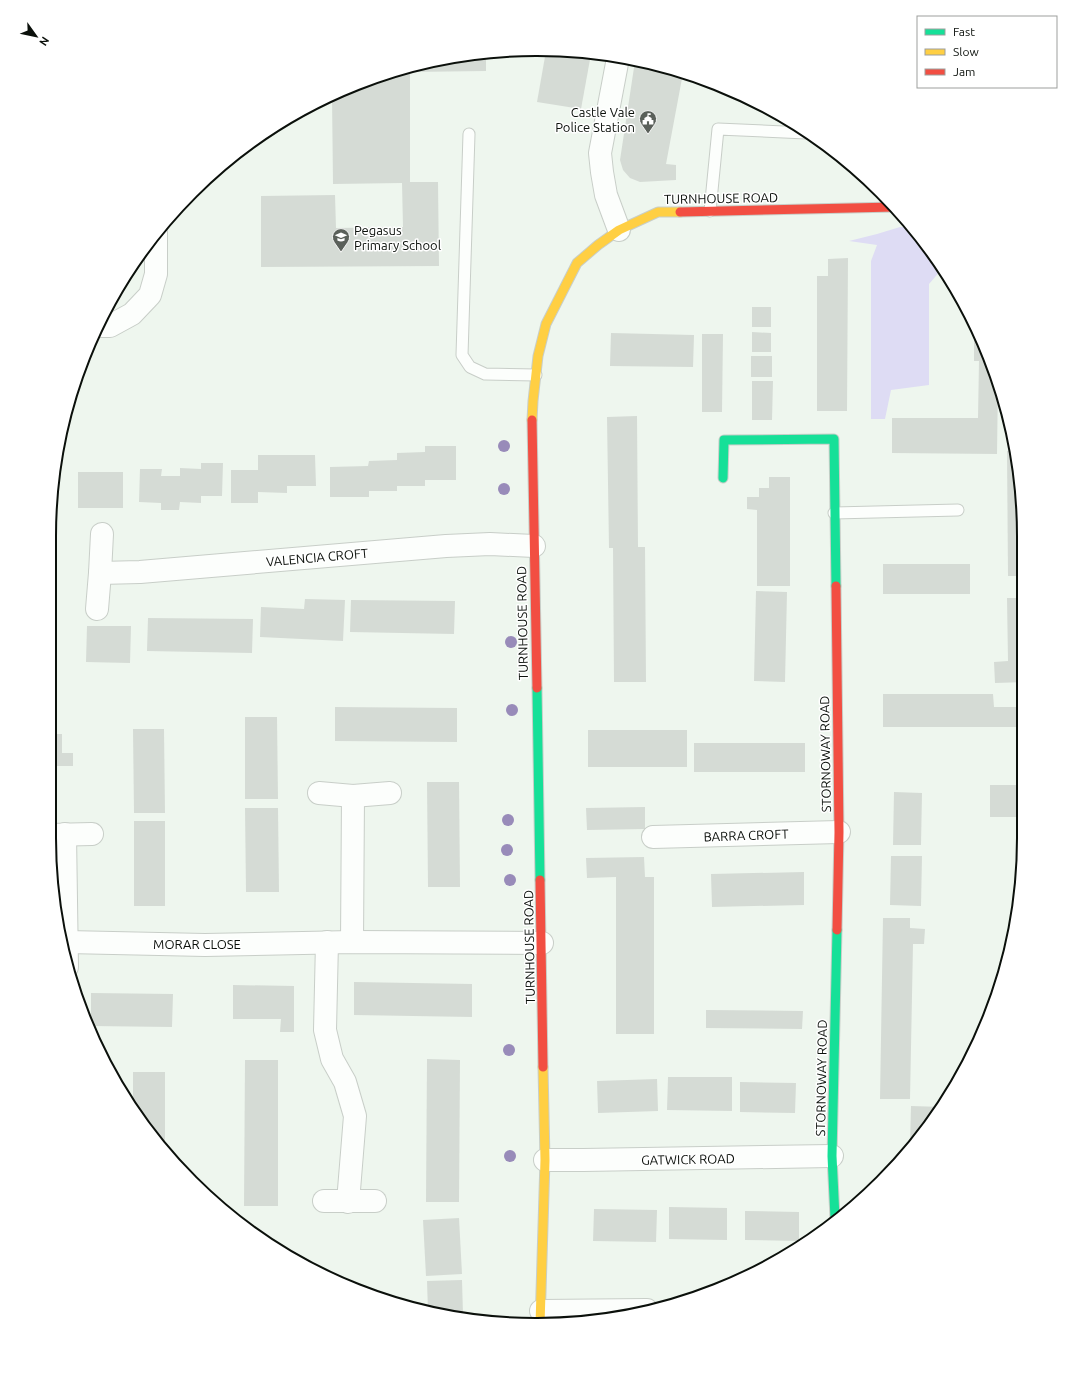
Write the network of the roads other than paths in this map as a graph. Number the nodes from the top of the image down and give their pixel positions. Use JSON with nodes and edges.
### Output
{"nodes":[{"id":1,"x":617,"y":63,"type":"edge"},
{"id":2,"x":796,"y":133,"type":"edge"},
{"id":3,"x":469,"y":134,"type":"dead end"},
{"id":4,"x":887,"y":208,"type":"edge"},
{"id":5,"x":710,"y":211,"type":"junction"},
{"id":6,"x":619,"y":230,"type":"junction"},
{"id":7,"x":156,"y":243,"type":"edge"},
{"id":8,"x":105,"y":326,"type":"edge"},
{"id":9,"x":536,"y":376,"type":"junction"},
{"id":10,"x":723,"y":478,"type":"dead end"},
{"id":11,"x":958,"y":510,"type":"dead end"},
{"id":12,"x":834,"y":513,"type":"junction"},
{"id":13,"x":102,"y":534,"type":"dead end"},
{"id":14,"x":534,"y":546,"type":"junction"},
{"id":15,"x":100,"y":573,"type":"junction"},
{"id":16,"x":97,"y":609,"type":"dead end"},
{"id":17,"x":319,"y":793,"type":"dead end"},
{"id":18,"x":390,"y":793,"type":"dead end"},
{"id":19,"x":353,"y":796,"type":"junction"},
{"id":20,"x":839,"y":832,"type":"junction"},
{"id":21,"x":57,"y":834,"type":"edge"},
{"id":22,"x":92,"y":834,"type":"dead end"},
{"id":23,"x":653,"y":837,"type":"dead end"},
{"id":24,"x":67,"y":938,"type":"edge"},
{"id":25,"x":67,"y":942,"type":"edge"},
{"id":26,"x":327,"y":942,"type":"junction"},
{"id":27,"x":352,"y":942,"type":"junction"},
{"id":28,"x":542,"y":943,"type":"junction"},
{"id":29,"x":832,"y":1156,"type":"junction"},
{"id":30,"x":545,"y":1160,"type":"junction"},
{"id":31,"x":324,"y":1201,"type":"dead end"},
{"id":32,"x":375,"y":1201,"type":"dead end"},
{"id":33,"x":348,"y":1202,"type":"junction"},
{"id":34,"x":835,"y":1214,"type":"edge"},
{"id":35,"x":604,"y":1313,"type":"edge"},
{"id":36,"x":540,"y":1318,"type":"edge"},
{"id":37,"x":543,"y":1318,"type":"edge"}],
"edges":[{"from":1,"to":6,"type":"street"},
{"from":2,"to":5,"type":"lane"},
{"from":3,"to":9,"type":"lane"},
{"from":4,"to":5,"type":"street","name":"TURNHOUSE ROAD"},
{"from":5,"to":6,"type":"street","name":"TURNHOUSE ROAD"},
{"from":6,"to":9,"type":"street","name":"TURNHOUSE ROAD"},
{"from":7,"to":8,"type":"street"},
{"from":9,"to":14,"type":"street","name":"TURNHOUSE ROAD"},
{"from":10,"to":12,"type":"street","name":"STORNOWAY ROAD"},
{"from":11,"to":12,"type":"lane"},
{"from":12,"to":20,"type":"street","name":"STORNOWAY ROAD"},
{"from":13,"to":15,"type":"street"},
{"from":14,"to":15,"type":"street","name":"VALENCIA CROFT"},
{"from":14,"to":28,"type":"street","name":"TURNHOUSE ROAD"},
{"from":15,"to":16,"type":"street"},
{"from":17,"to":19,"type":"street"},
{"from":18,"to":19,"type":"street"},
{"from":19,"to":27,"type":"street"},
{"from":20,"to":23,"type":"street","name":"BARRA CROFT"},
{"from":20,"to":29,"type":"street","name":"STORNOWAY ROAD"},
{"from":21,"to":22,"type":"street"},
{"from":21,"to":24,"type":"street"},
{"from":25,"to":26,"type":"street","name":"MORAR CLOSE"},
{"from":26,"to":27,"type":"street","name":"MORAR CLOSE"},
{"from":26,"to":33,"type":"street"},
{"from":27,"to":28,"type":"street","name":"MORAR CLOSE"},
{"from":28,"to":30,"type":"street","name":"TURNHOUSE ROAD"},
{"from":29,"to":30,"type":"street","name":"GATWICK ROAD"},
{"from":29,"to":34,"type":"street","name":"STORNOWAY ROAD"},
{"from":30,"to":36,"type":"street","name":"TURNHOUSE ROAD"},
{"from":31,"to":33,"type":"street"},
{"from":32,"to":33,"type":"street"},
{"from":35,"to":37,"type":"street"}]}
